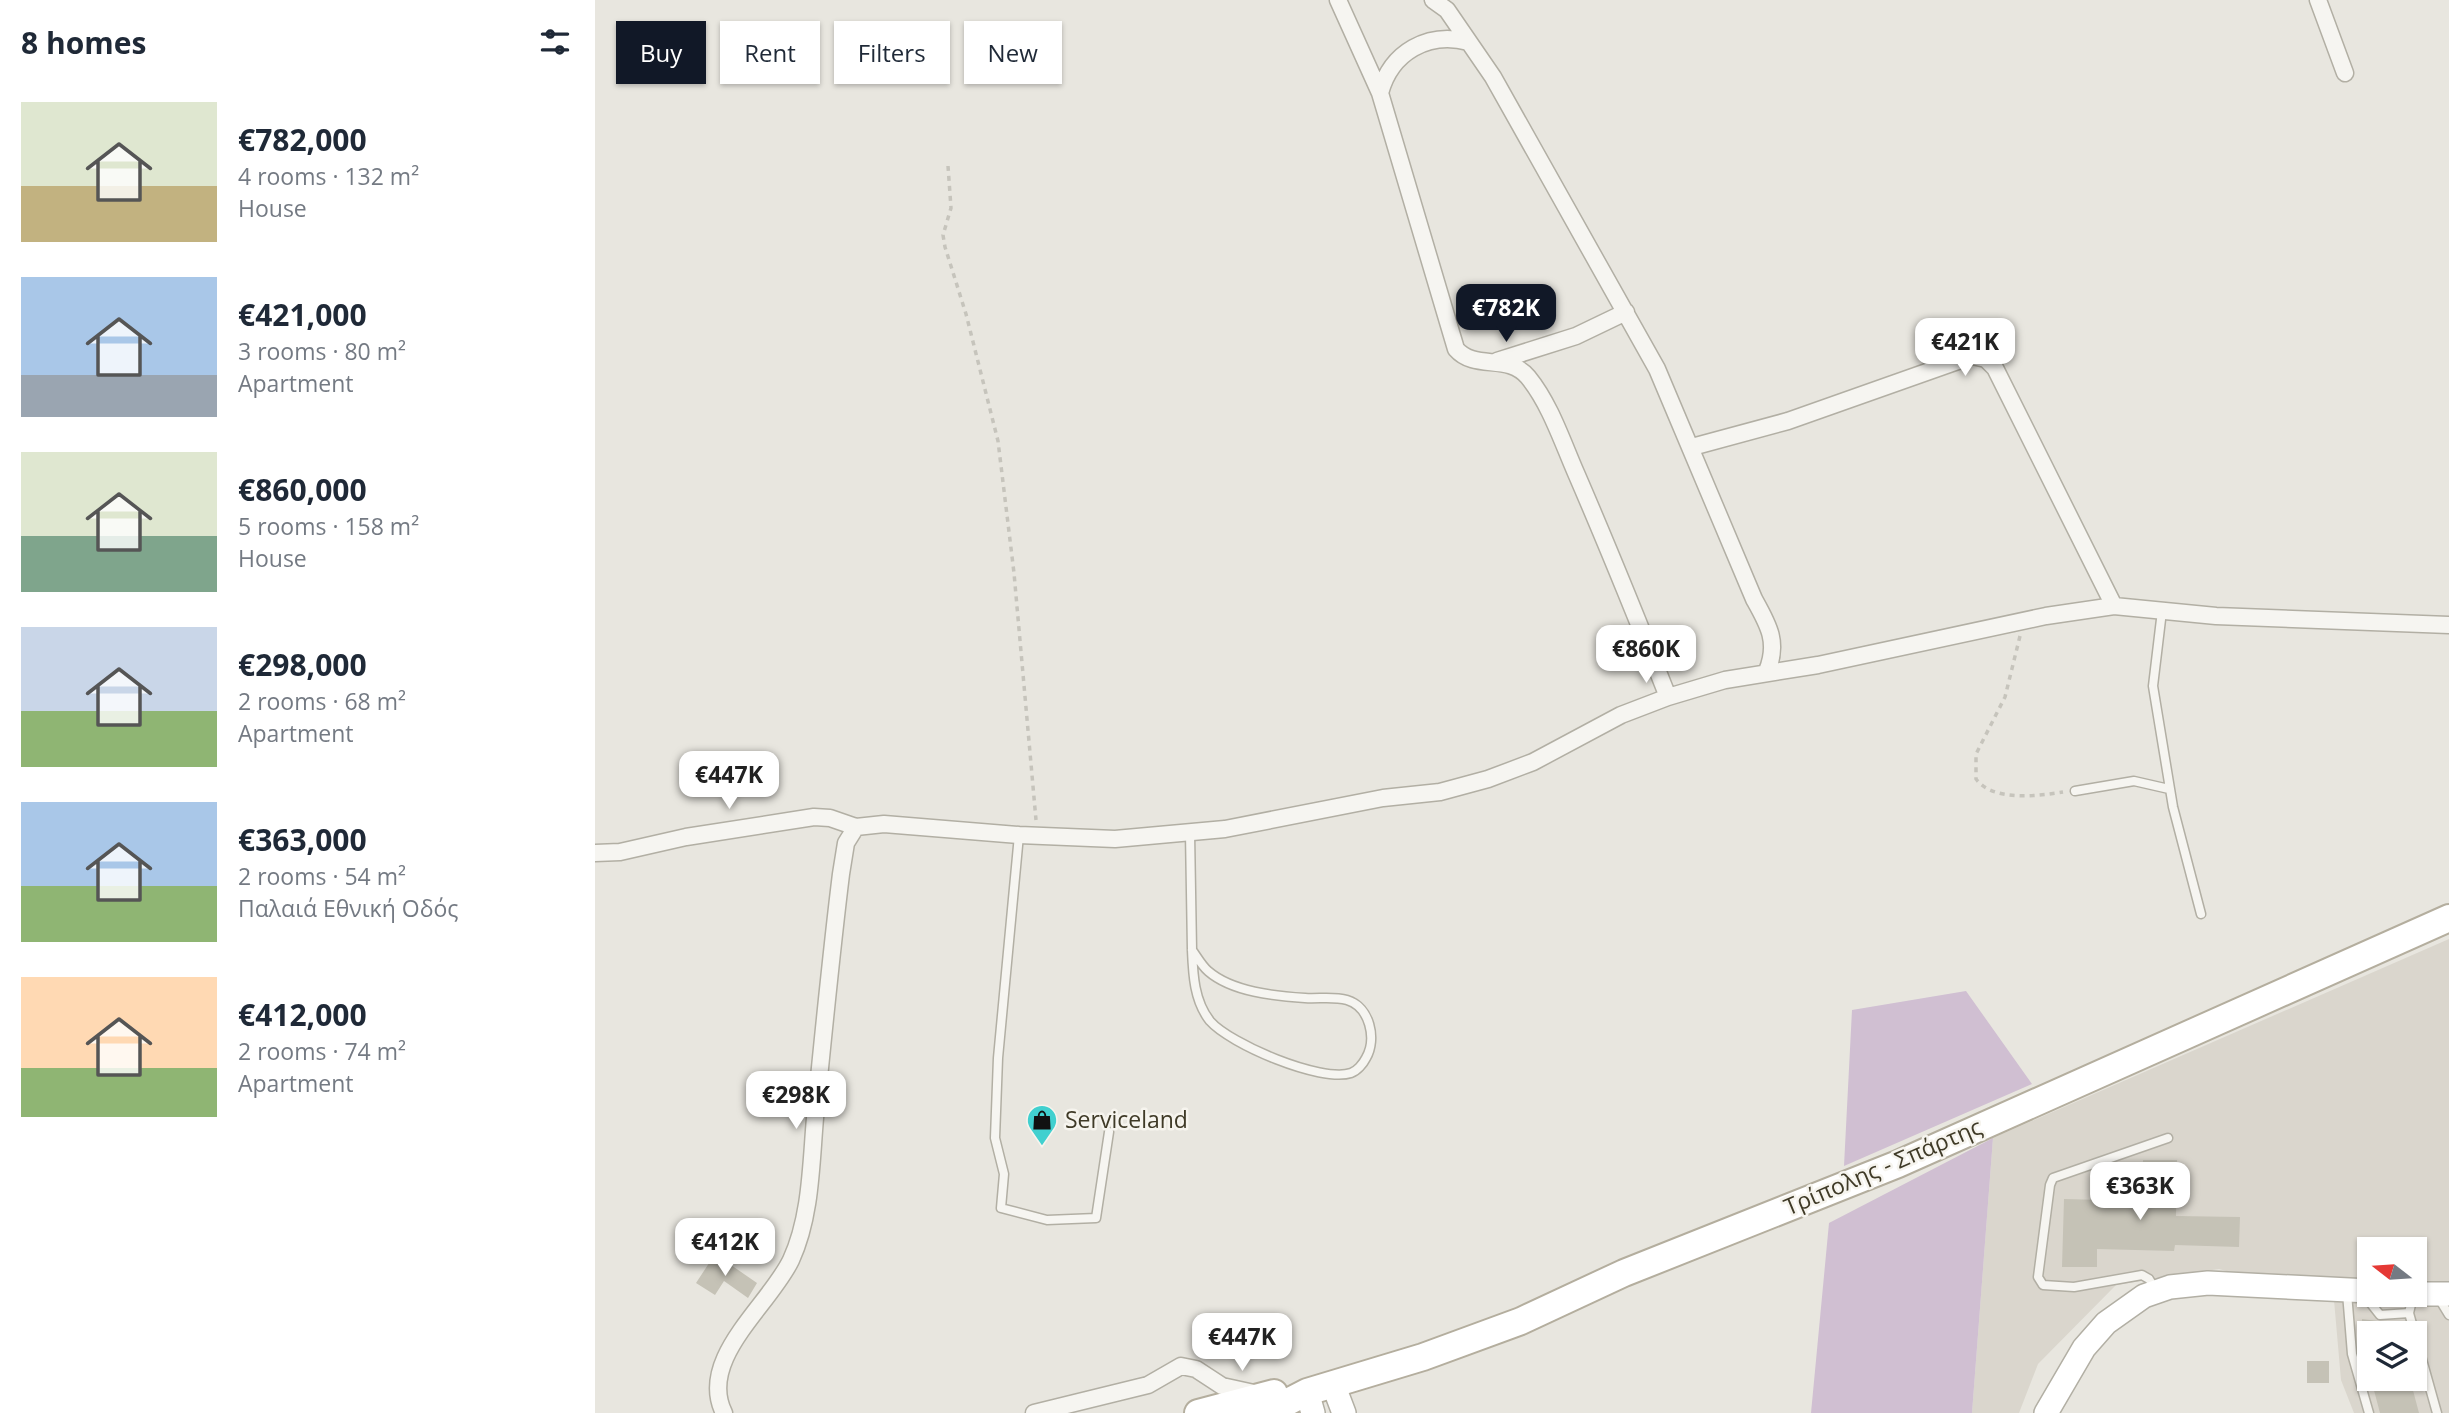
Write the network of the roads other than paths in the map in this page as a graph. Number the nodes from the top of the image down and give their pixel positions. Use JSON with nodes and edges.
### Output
{"nodes":[{"id":1,"x":1338,"y":0,"type":"edge"},
{"id":2,"x":1433,"y":0,"type":"edge"},
{"id":3,"x":2318,"y":0,"type":"edge"},
{"id":4,"x":1469,"y":42,"type":"junction"},
{"id":5,"x":2345,"y":73,"type":"dead end"},
{"id":6,"x":1380,"y":93,"type":"junction"},
{"id":7,"x":1626,"y":312,"type":"junction"},
{"id":8,"x":1497,"y":361,"type":"junction"},
{"id":9,"x":1692,"y":447,"type":"junction"},
{"id":10,"x":2114,"y":606,"type":"junction"},
{"id":11,"x":2162,"y":611,"type":"junction"},
{"id":12,"x":2449,"y":625,"type":"edge"},
{"id":13,"x":1767,"y":671,"type":"junction"},
{"id":14,"x":1668,"y":696,"type":"junction"},
{"id":15,"x":2169,"y":789,"type":"junction"},
{"id":16,"x":2075,"y":791,"type":"road end"},
{"id":17,"x":856,"y":827,"type":"junction"},
{"id":18,"x":1190,"y":833,"type":"junction"},
{"id":19,"x":1019,"y":835,"type":"junction"},
{"id":20,"x":595,"y":853,"type":"edge"},
{"id":21,"x":2201,"y":914,"type":"dead end"},
{"id":22,"x":2449,"y":918,"type":"edge"},
{"id":23,"x":1192,"y":950,"type":"junction"},
{"id":24,"x":1109,"y":1132,"type":"dead end"},
{"id":25,"x":2168,"y":1138,"type":"dead end"},
{"id":26,"x":2357,"y":1291,"type":"edge"},
{"id":27,"x":2156,"y":1292,"type":"junction"},
{"id":28,"x":2427,"y":1299,"type":"edge"},
{"id":29,"x":2357,"y":1307,"type":"edge"},
{"id":30,"x":2373,"y":1307,"type":"edge"},
{"id":31,"x":2401,"y":1307,"type":"edge"},
{"id":32,"x":2426,"y":1307,"type":"edge"},
{"id":33,"x":2449,"y":1315,"type":"edge"},
{"id":34,"x":1205,"y":1377,"type":"junction"},
{"id":35,"x":1333,"y":1384,"type":"junction"},
{"id":36,"x":1273,"y":1393,"type":"junction"},
{"id":37,"x":1310,"y":1403,"type":"edge"},
{"id":38,"x":724,"y":1413,"type":"edge"},
{"id":39,"x":1034,"y":1413,"type":"edge"},
{"id":40,"x":1200,"y":1413,"type":"edge"},
{"id":41,"x":1256,"y":1413,"type":"edge"},
{"id":42,"x":1343,"y":1413,"type":"edge"},
{"id":43,"x":2046,"y":1413,"type":"edge"},
{"id":44,"x":2369,"y":1413,"type":"edge"},
{"id":45,"x":2437,"y":1413,"type":"edge"}],
"edges":[{"from":1,"to":6,"type":"street"},
{"from":2,"to":4,"type":"street"},
{"from":3,"to":5,"type":"street"},
{"from":4,"to":6,"type":"street"},
{"from":4,"to":7,"type":"street"},
{"from":6,"to":8,"type":"street"},
{"from":7,"to":8,"type":"street"},
{"from":7,"to":9,"type":"street"},
{"from":8,"to":14,"type":"street"},
{"from":9,"to":10,"type":"street"},
{"from":9,"to":13,"type":"street"},
{"from":10,"to":11,"type":"street"},
{"from":10,"to":13,"type":"street"},
{"from":11,"to":12,"type":"street"},
{"from":11,"to":15,"type":"lane"},
{"from":13,"to":14,"type":"street"},
{"from":14,"to":18,"type":"street"},
{"from":15,"to":16,"type":"lane"},
{"from":15,"to":21,"type":"lane"},
{"from":17,"to":19,"type":"street"},
{"from":17,"to":20,"type":"street"},
{"from":17,"to":38,"type":"street"},
{"from":18,"to":19,"type":"street"},
{"from":18,"to":23,"type":"lane"},
{"from":19,"to":24,"type":"lane"},
{"from":22,"to":35,"type":"main road","name":"Τρίπολης - Σπάρτης"},
{"from":23,"to":23,"type":"lane"},
{"from":25,"to":27,"type":"lane"},
{"from":26,"to":27,"type":"main road"},
{"from":27,"to":43,"type":"main road"},
{"from":28,"to":33,"type":"lane"},
{"from":29,"to":44,"type":"lane"},
{"from":30,"to":31,"type":"lane"},
{"from":32,"to":45,"type":"lane"},
{"from":34,"to":36,"type":"street"},
{"from":34,"to":39,"type":"street"},
{"from":34,"to":40,"type":"street"},
{"from":35,"to":37,"type":"main road","name":"Τρίπολης - Σπάρτης"},
{"from":35,"to":42,"type":"main road"},
{"from":36,"to":37,"type":"main road","name":"Τρίπολης - Σπάρτης"},
{"from":36,"to":40,"type":"main road","name":"Τρίπολης - Σπάρτης"},
{"from":37,"to":41,"type":"main road","name":"Τρίπολης - Σπάρτης"}]}
